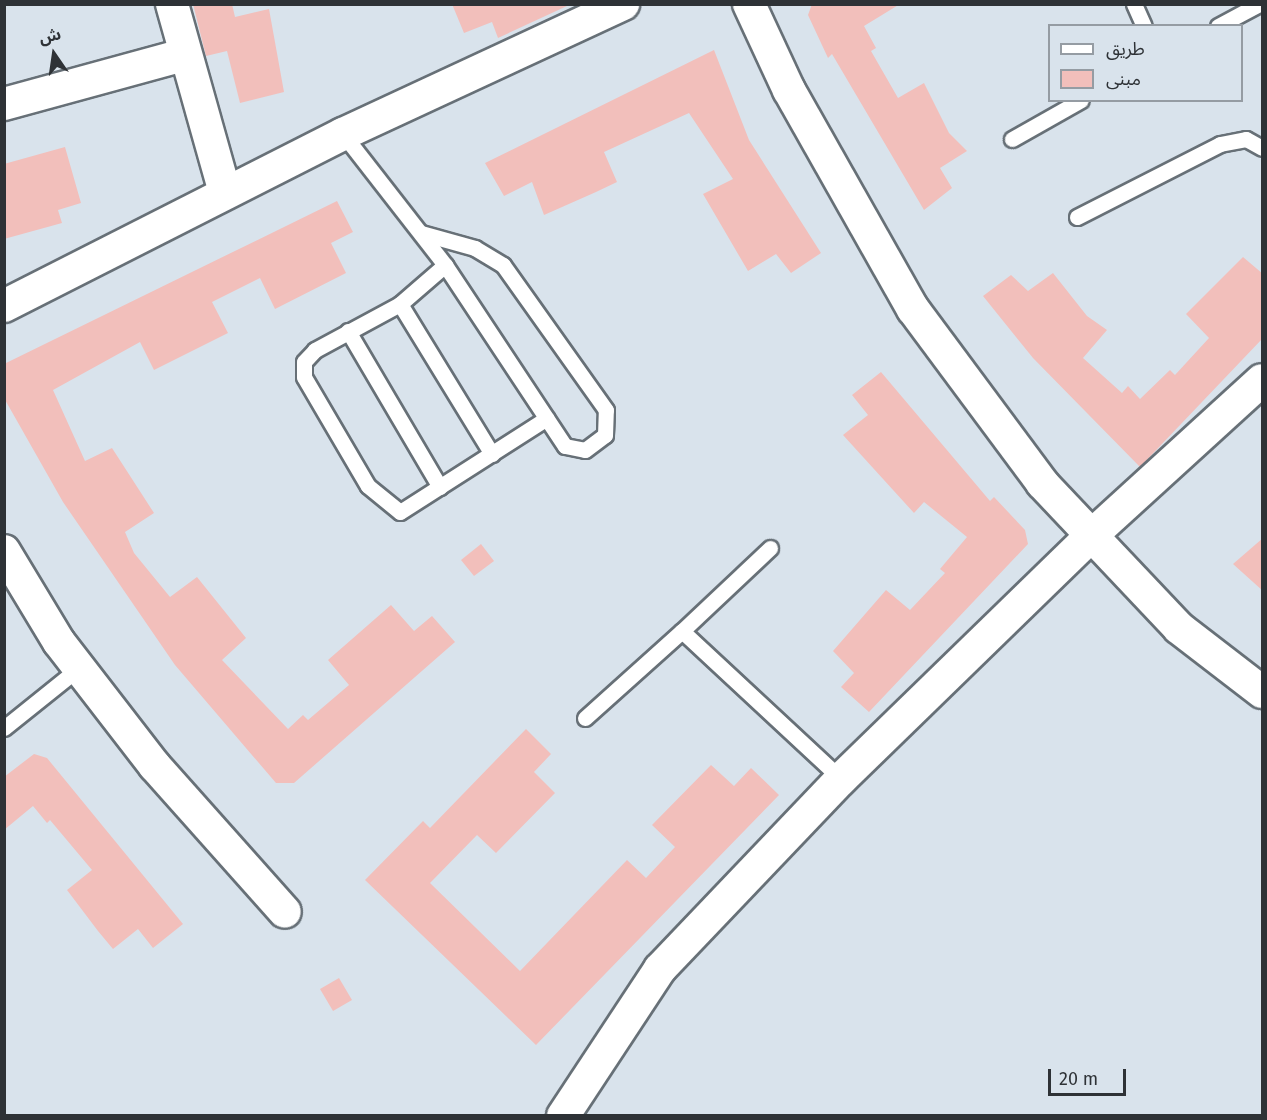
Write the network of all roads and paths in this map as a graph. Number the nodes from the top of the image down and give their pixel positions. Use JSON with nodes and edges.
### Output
{"nodes":[{"id":1,"x":172,"y":4,"type":"edge"},
{"id":2,"x":623,"y":4,"type":"edge"},
{"id":3,"x":749,"y":4,"type":"edge"},
{"id":4,"x":1134,"y":4,"type":"edge"},
{"id":5,"x":1259,"y":4,"type":"edge"},
{"id":6,"x":1143,"y":24,"type":"edge"},
{"id":7,"x":1222,"y":24,"type":"edge"},
{"id":8,"x":183,"y":55,"type":"junction"},
{"id":9,"x":1078,"y":102,"type":"edge"},
{"id":10,"x":4,"y":104,"type":"edge"},
{"id":11,"x":343,"y":134,"type":"junction"},
{"id":12,"x":1012,"y":139,"type":"dead end"},
{"id":13,"x":1263,"y":148,"type":"edge"},
{"id":14,"x":225,"y":193,"type":"junction"},
{"id":15,"x":1077,"y":217,"type":"dead end"},
{"id":16,"x":421,"y":233,"type":"junction"},
{"id":17,"x":445,"y":265,"type":"junction"},
{"id":18,"x":400,"y":304,"type":"junction"},
{"id":19,"x":4,"y":306,"type":"edge"},
{"id":20,"x":348,"y":332,"type":"junction"},
{"id":21,"x":1263,"y":380,"type":"edge"},
{"id":22,"x":547,"y":418,"type":"junction"},
{"id":23,"x":492,"y":454,"type":"junction"},
{"id":24,"x":440,"y":487,"type":"junction"},
{"id":25,"x":1091,"y":536,"type":"junction"},
{"id":26,"x":770,"y":548,"type":"dead end"},
{"id":27,"x":4,"y":551,"type":"edge"},
{"id":28,"x":682,"y":631,"type":"junction"},
{"id":29,"x":79,"y":668,"type":"junction"},
{"id":30,"x":1263,"y":692,"type":"edge"},
{"id":31,"x":585,"y":718,"type":"dead end"},
{"id":32,"x":4,"y":728,"type":"edge"},
{"id":33,"x":841,"y":779,"type":"junction"},
{"id":34,"x":285,"y":912,"type":"dead end"},
{"id":35,"x":563,"y":1116,"type":"edge"}],
"edges":[{"from":1,"to":8,"type":"street"},
{"from":2,"to":11,"type":"street"},
{"from":3,"to":25,"type":"street"},
{"from":4,"to":6,"type":"lane"},
{"from":5,"to":7,"type":"lane"},
{"from":8,"to":10,"type":"street"},
{"from":8,"to":14,"type":"street"},
{"from":9,"to":12,"type":"lane"},
{"from":11,"to":14,"type":"street"},
{"from":11,"to":16,"type":"lane"},
{"from":13,"to":15,"type":"lane"},
{"from":14,"to":19,"type":"street"},
{"from":16,"to":17,"type":"lane"},
{"from":16,"to":22,"type":"lane"},
{"from":17,"to":18,"type":"lane"},
{"from":17,"to":22,"type":"lane"},
{"from":18,"to":20,"type":"lane"},
{"from":18,"to":23,"type":"lane"},
{"from":20,"to":24,"type":"lane"},
{"from":20,"to":24,"type":"lane"},
{"from":21,"to":25,"type":"street"},
{"from":22,"to":23,"type":"lane"},
{"from":23,"to":24,"type":"lane"},
{"from":25,"to":30,"type":"street"},
{"from":25,"to":33,"type":"street"},
{"from":26,"to":28,"type":"lane"},
{"from":27,"to":29,"type":"street"},
{"from":28,"to":31,"type":"lane"},
{"from":28,"to":33,"type":"lane"},
{"from":29,"to":32,"type":"lane"},
{"from":29,"to":34,"type":"street"},
{"from":33,"to":35,"type":"street"}]}
